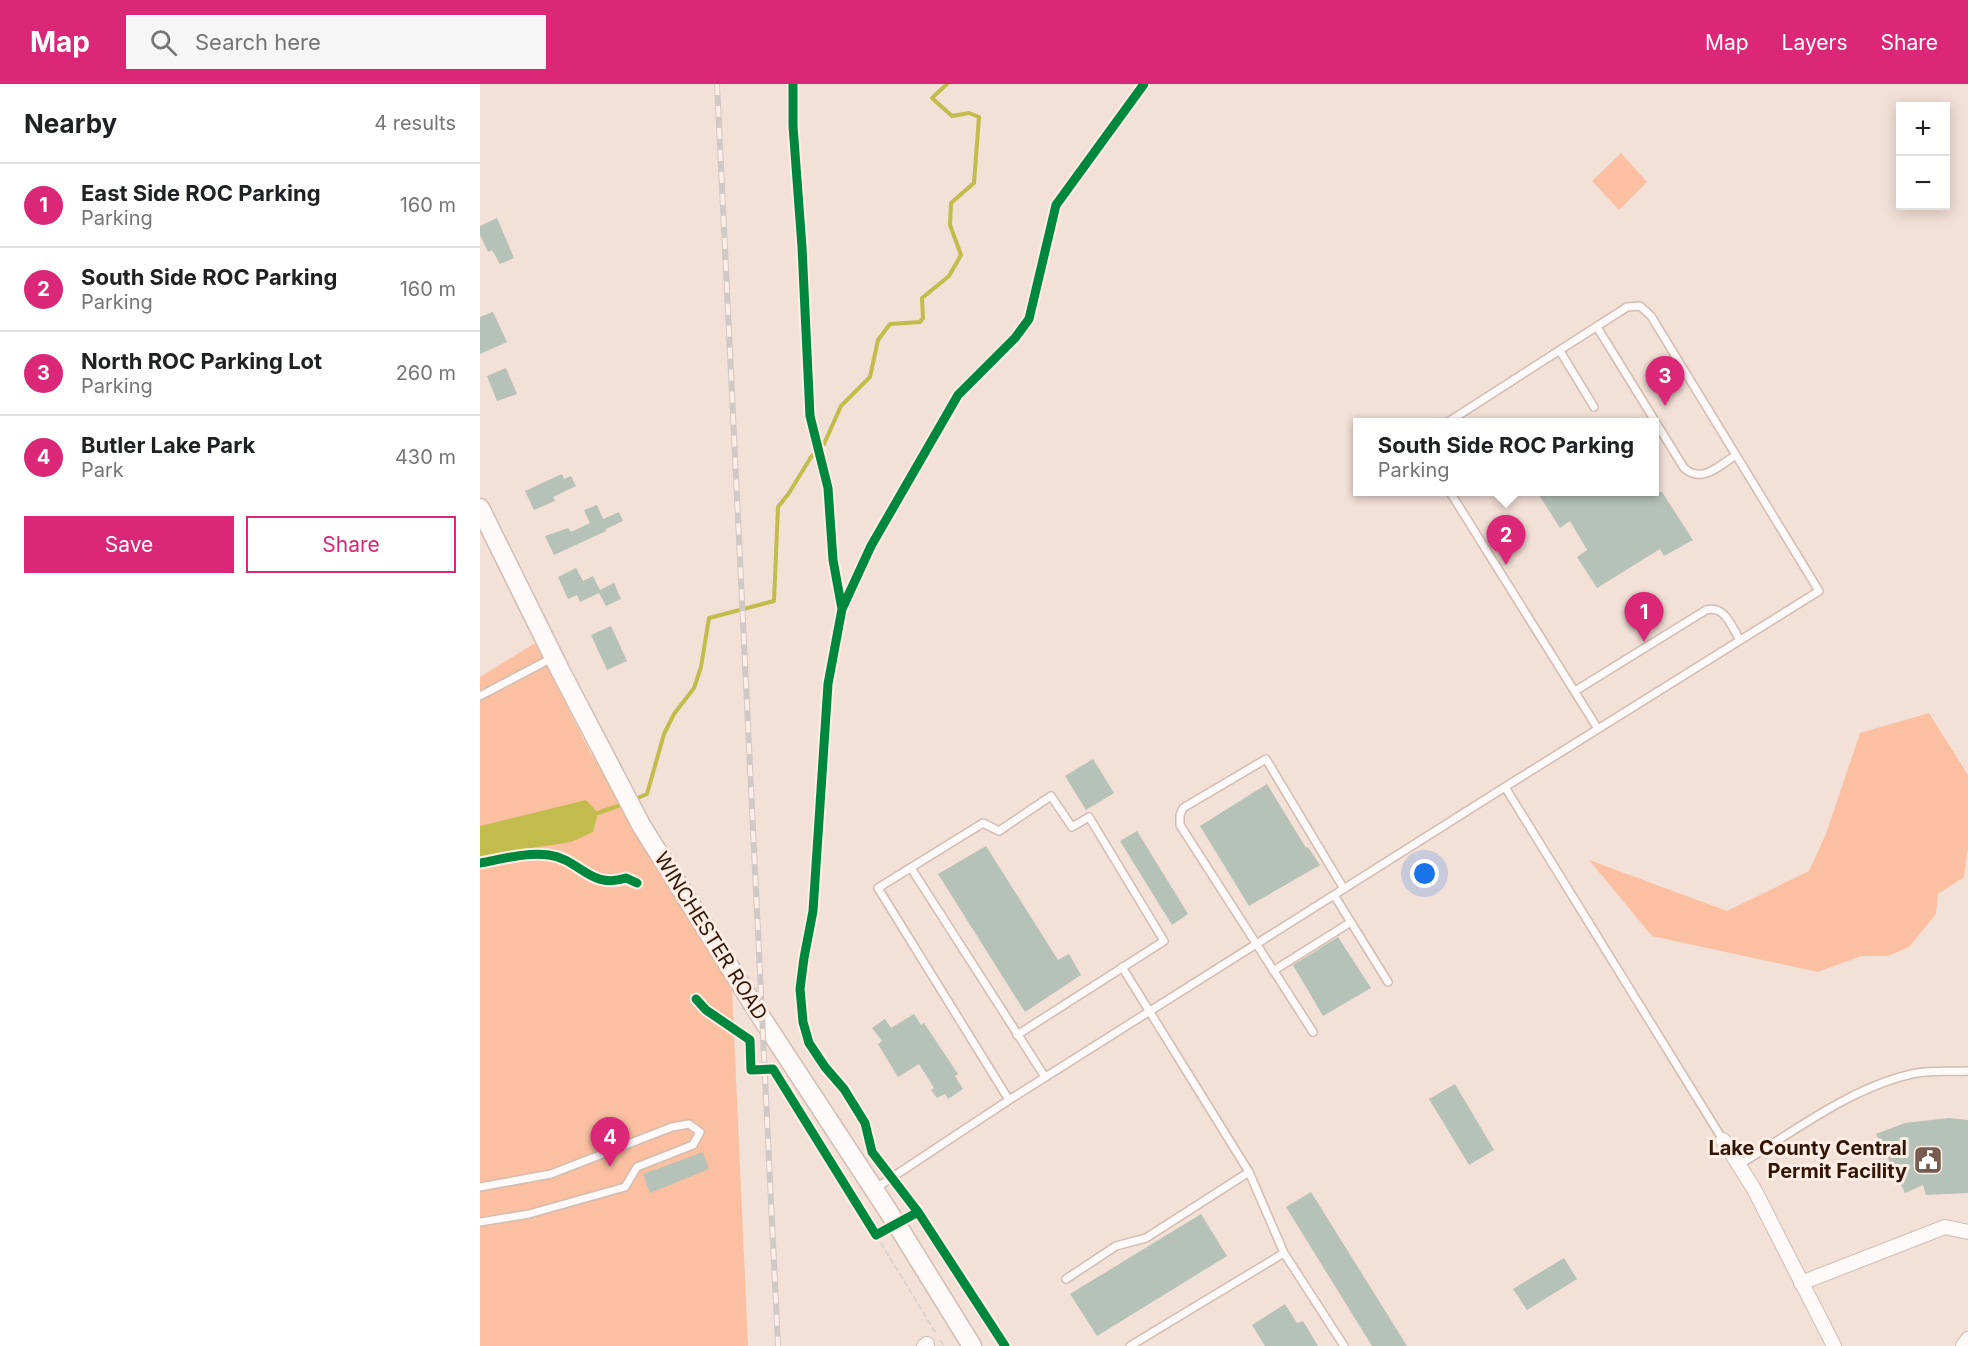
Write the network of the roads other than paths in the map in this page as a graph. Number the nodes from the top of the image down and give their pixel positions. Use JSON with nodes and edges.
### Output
{"nodes":[{"id":1,"x":1597,"y":327,"type":"junction"},
{"id":2,"x":1560,"y":351,"type":"junction"},
{"id":3,"x":1594,"y":407,"type":"dead end"},
{"id":4,"x":1456,"y":418,"type":"edge"},
{"id":5,"x":1653,"y":418,"type":"edge"},
{"id":6,"x":1659,"y":427,"type":"edge"},
{"id":7,"x":1736,"y":455,"type":"junction"},
{"id":8,"x":1453,"y":496,"type":"edge"},
{"id":9,"x":480,"y":508,"type":"edge"},
{"id":10,"x":1740,"y":640,"type":"junction"},
{"id":11,"x":554,"y":657,"type":"junction"},
{"id":12,"x":1575,"y":691,"type":"junction"},
{"id":13,"x":480,"y":696,"type":"edge"},
{"id":14,"x":1598,"y":729,"type":"junction"},
{"id":15,"x":1505,"y":787,"type":"junction"},
{"id":16,"x":910,"y":868,"type":"junction"},
{"id":17,"x":1344,"y":889,"type":"junction"},
{"id":18,"x":1334,"y":895,"type":"junction"},
{"id":19,"x":1351,"y":922,"type":"junction"},
{"id":20,"x":1256,"y":944,"type":"junction"},
{"id":21,"x":1122,"y":967,"type":"junction"},
{"id":22,"x":1274,"y":971,"type":"junction"},
{"id":23,"x":1388,"y":982,"type":"dead end"},
{"id":24,"x":1149,"y":1012,"type":"junction"},
{"id":25,"x":1313,"y":1032,"type":"dead end"},
{"id":26,"x":1017,"y":1035,"type":"junction"},
{"id":27,"x":1968,"y":1071,"type":"edge"},
{"id":28,"x":1045,"y":1077,"type":"junction"},
{"id":29,"x":1009,"y":1100,"type":"junction"},
{"id":30,"x":1723,"y":1140,"type":"joint"},
{"id":31,"x":1739,"y":1165,"type":"junction"},
{"id":32,"x":1249,"y":1172,"type":"junction"},
{"id":33,"x":480,"y":1187,"type":"edge"},
{"id":34,"x":874,"y":1189,"type":"junction"},
{"id":35,"x":480,"y":1222,"type":"edge"},
{"id":36,"x":1968,"y":1232,"type":"edge"},
{"id":37,"x":1284,"y":1253,"type":"junction"},
{"id":38,"x":1066,"y":1279,"type":"dead end"},
{"id":39,"x":1801,"y":1283,"type":"junction"},
{"id":40,"x":1813,"y":1307,"type":"junction"},
{"id":41,"x":1968,"y":1339,"type":"edge"},
{"id":42,"x":972,"y":1346,"type":"edge"},
{"id":43,"x":1130,"y":1346,"type":"edge"},
{"id":44,"x":1344,"y":1346,"type":"edge"},
{"id":45,"x":1825,"y":1346,"type":"edge"},
{"id":46,"x":1834,"y":1346,"type":"edge"},
{"id":47,"x":1963,"y":1346,"type":"edge"}],
"edges":[{"from":1,"to":2,"type":"lane"},
{"from":1,"to":5,"type":"lane"},
{"from":1,"to":7,"type":"lane"},
{"from":2,"to":3,"type":"lane"},
{"from":2,"to":4,"type":"lane"},
{"from":6,"to":7,"type":"lane"},
{"from":7,"to":10,"type":"lane"},
{"from":8,"to":12,"type":"lane"},
{"from":9,"to":11,"type":"main road","name":"WINCHESTER ROAD"},
{"from":10,"to":12,"type":"lane"},
{"from":10,"to":14,"type":"lane"},
{"from":11,"to":13,"type":"lane"},
{"from":11,"to":34,"type":"main road","name":"WINCHESTER ROAD"},
{"from":12,"to":14,"type":"lane"},
{"from":14,"to":15,"type":"lane"},
{"from":15,"to":17,"type":"lane"},
{"from":15,"to":30,"type":"lane"},
{"from":16,"to":21,"type":"lane"},
{"from":16,"to":26,"type":"lane"},
{"from":16,"to":29,"type":"lane"},
{"from":17,"to":18,"type":"lane"},
{"from":17,"to":20,"type":"lane"},
{"from":18,"to":19,"type":"lane"},
{"from":18,"to":20,"type":"lane"},
{"from":19,"to":22,"type":"lane"},
{"from":19,"to":23,"type":"lane"},
{"from":20,"to":22,"type":"lane"},
{"from":20,"to":24,"type":"lane"},
{"from":21,"to":24,"type":"lane"},
{"from":21,"to":26,"type":"lane"},
{"from":22,"to":25,"type":"lane"},
{"from":24,"to":28,"type":"lane"},
{"from":24,"to":32,"type":"lane"},
{"from":26,"to":28,"type":"lane"},
{"from":27,"to":31,"type":"lane"},
{"from":28,"to":29,"type":"lane"},
{"from":29,"to":34,"type":"lane"},
{"from":30,"to":31,"type":"street"},
{"from":31,"to":39,"type":"street"},
{"from":32,"to":37,"type":"lane"},
{"from":32,"to":38,"type":"lane"},
{"from":33,"to":35,"type":"lane"},
{"from":34,"to":42,"type":"main road","name":"WINCHESTER ROAD"},
{"from":36,"to":39,"type":"street"},
{"from":37,"to":43,"type":"lane"},
{"from":37,"to":44,"type":"lane"},
{"from":39,"to":40,"type":"street"},
{"from":40,"to":45,"type":"street"},
{"from":40,"to":46,"type":"street"},
{"from":41,"to":47,"type":"street"}]}
